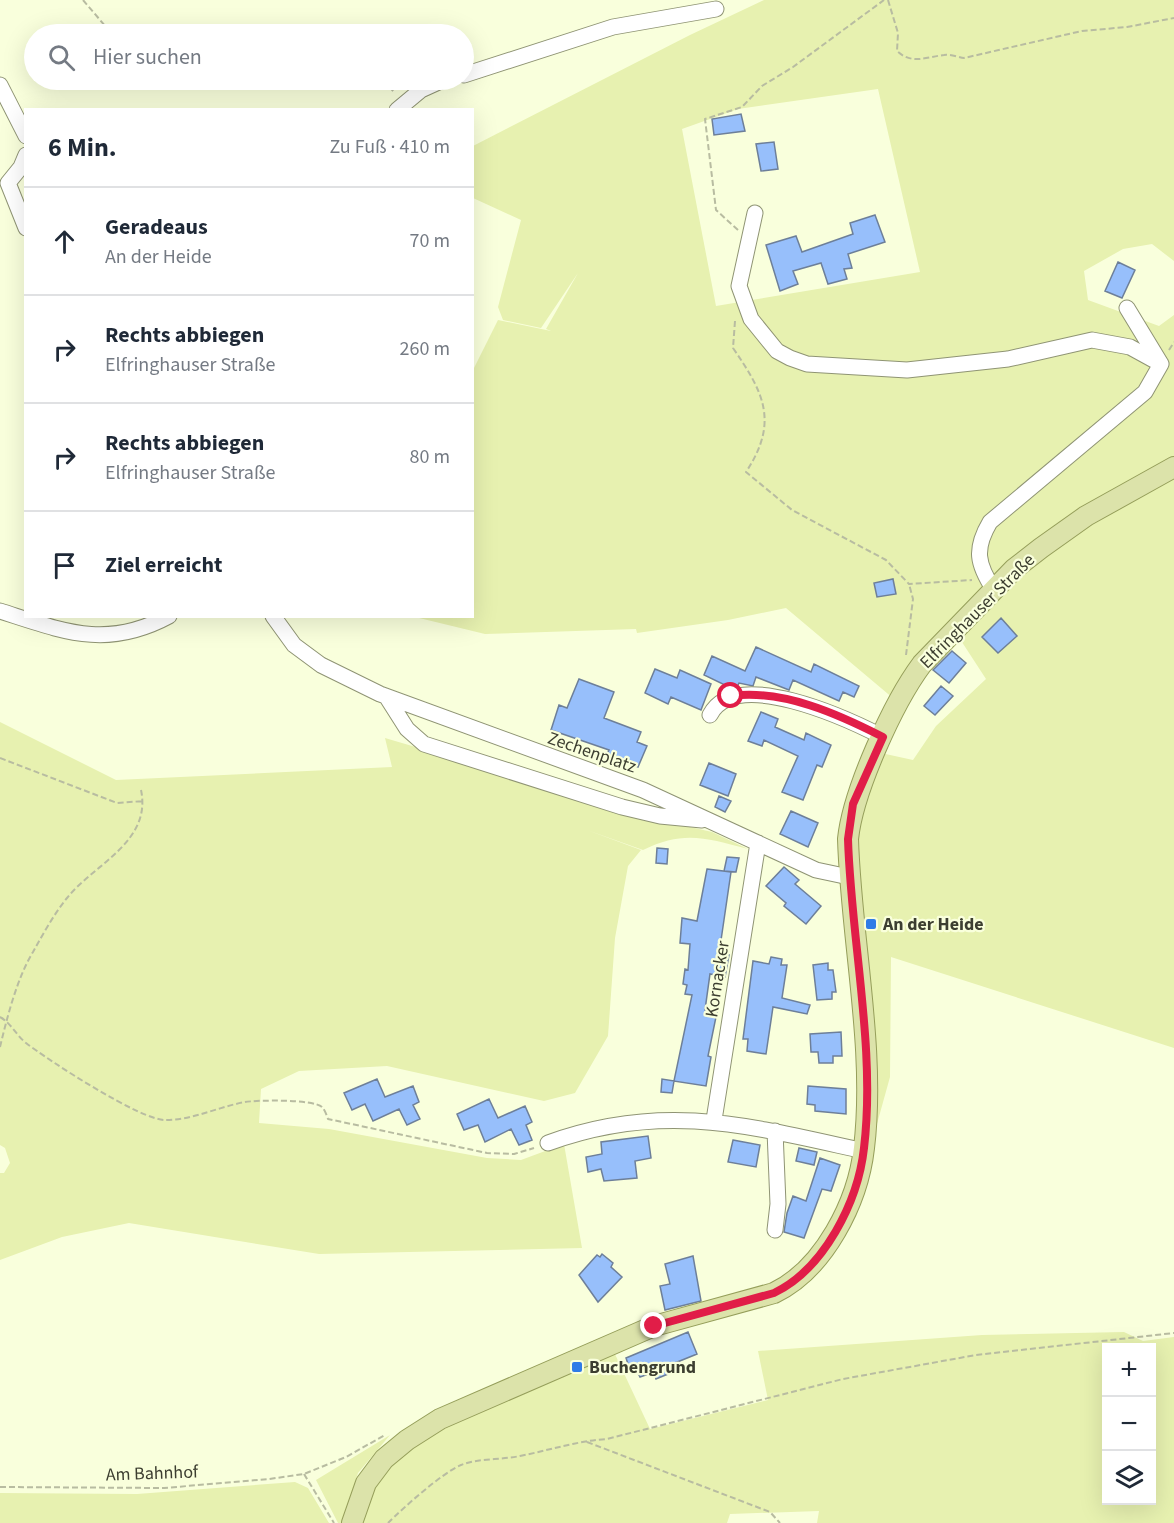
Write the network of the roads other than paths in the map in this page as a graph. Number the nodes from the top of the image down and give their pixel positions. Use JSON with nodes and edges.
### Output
{"nodes":[{"id":1,"x":716,"y":9,"type":"dead end"},
{"id":2,"x":474,"y":72,"type":"edge"},
{"id":3,"x":0,"y":85,"type":"edge"},
{"id":4,"x":421,"y":90,"type":"edge"},
{"id":5,"x":400,"y":107,"type":"edge"},
{"id":6,"x":24,"y":132,"type":"edge"},
{"id":7,"x":24,"y":160,"type":"edge"},
{"id":8,"x":4,"y":181,"type":"edge"},
{"id":9,"x":755,"y":213,"type":"dead end"},
{"id":10,"x":24,"y":224,"type":"edge"},
{"id":11,"x":1127,"y":308,"type":"dead end"},
{"id":12,"x":1161,"y":364,"type":"junction"},
{"id":13,"x":1174,"y":467,"type":"edge"},
{"id":14,"x":990,"y":584,"type":"junction"},
{"id":15,"x":0,"y":610,"type":"edge"},
{"id":16,"x":24,"y":618,"type":"edge"},
{"id":17,"x":25,"y":618,"type":"edge"},
{"id":18,"x":165,"y":618,"type":"edge"},
{"id":19,"x":274,"y":618,"type":"edge"},
{"id":20,"x":383,"y":695,"type":"junction"},
{"id":21,"x":710,"y":714,"type":"dead end"},
{"id":22,"x":883,"y":737,"type":"junction"},
{"id":23,"x":711,"y":821,"type":"junction"},
{"id":24,"x":758,"y":843,"type":"junction"},
{"id":25,"x":849,"y":877,"type":"junction"},
{"id":26,"x":714,"y":1120,"type":"junction"},
{"id":27,"x":775,"y":1131,"type":"junction"},
{"id":28,"x":548,"y":1143,"type":"road end"},
{"id":29,"x":864,"y":1151,"type":"junction"},
{"id":30,"x":775,"y":1230,"type":"dead end"},
{"id":31,"x":352,"y":1523,"type":"edge"}],
"edges":[{"from":1,"to":2,"type":"street"},
{"from":3,"to":6,"type":"street"},
{"from":4,"to":5,"type":"street"},
{"from":7,"to":8,"type":"street"},
{"from":8,"to":10,"type":"street"},
{"from":9,"to":12,"type":"street"},
{"from":11,"to":12,"type":"street"},
{"from":12,"to":14,"type":"street"},
{"from":13,"to":14,"type":"main road","name":"Elfringhauser Straße"},
{"from":14,"to":22,"type":"main road","name":"Elfringhauser Straße"},
{"from":15,"to":16,"type":"street"},
{"from":17,"to":18,"type":"street"},
{"from":19,"to":20,"type":"street","name":"Zechenplatz"},
{"from":20,"to":23,"type":"street","name":"Zechenplatz"},
{"from":20,"to":23,"type":"street"},
{"from":21,"to":22,"type":"street"},
{"from":22,"to":25,"type":"main road","name":"Elfringhauser Straße"},
{"from":23,"to":24,"type":"street","name":"Zechenplatz"},
{"from":24,"to":25,"type":"street","name":"Zechenplatz"},
{"from":24,"to":26,"type":"street","name":"Kornacker"},
{"from":25,"to":29,"type":"main road","name":"Elfringhauser Straße"},
{"from":26,"to":27,"type":"street"},
{"from":26,"to":28,"type":"street"},
{"from":27,"to":29,"type":"street"},
{"from":27,"to":30,"type":"street"},
{"from":29,"to":31,"type":"main road","name":"Elfringhauser Straße"}]}
